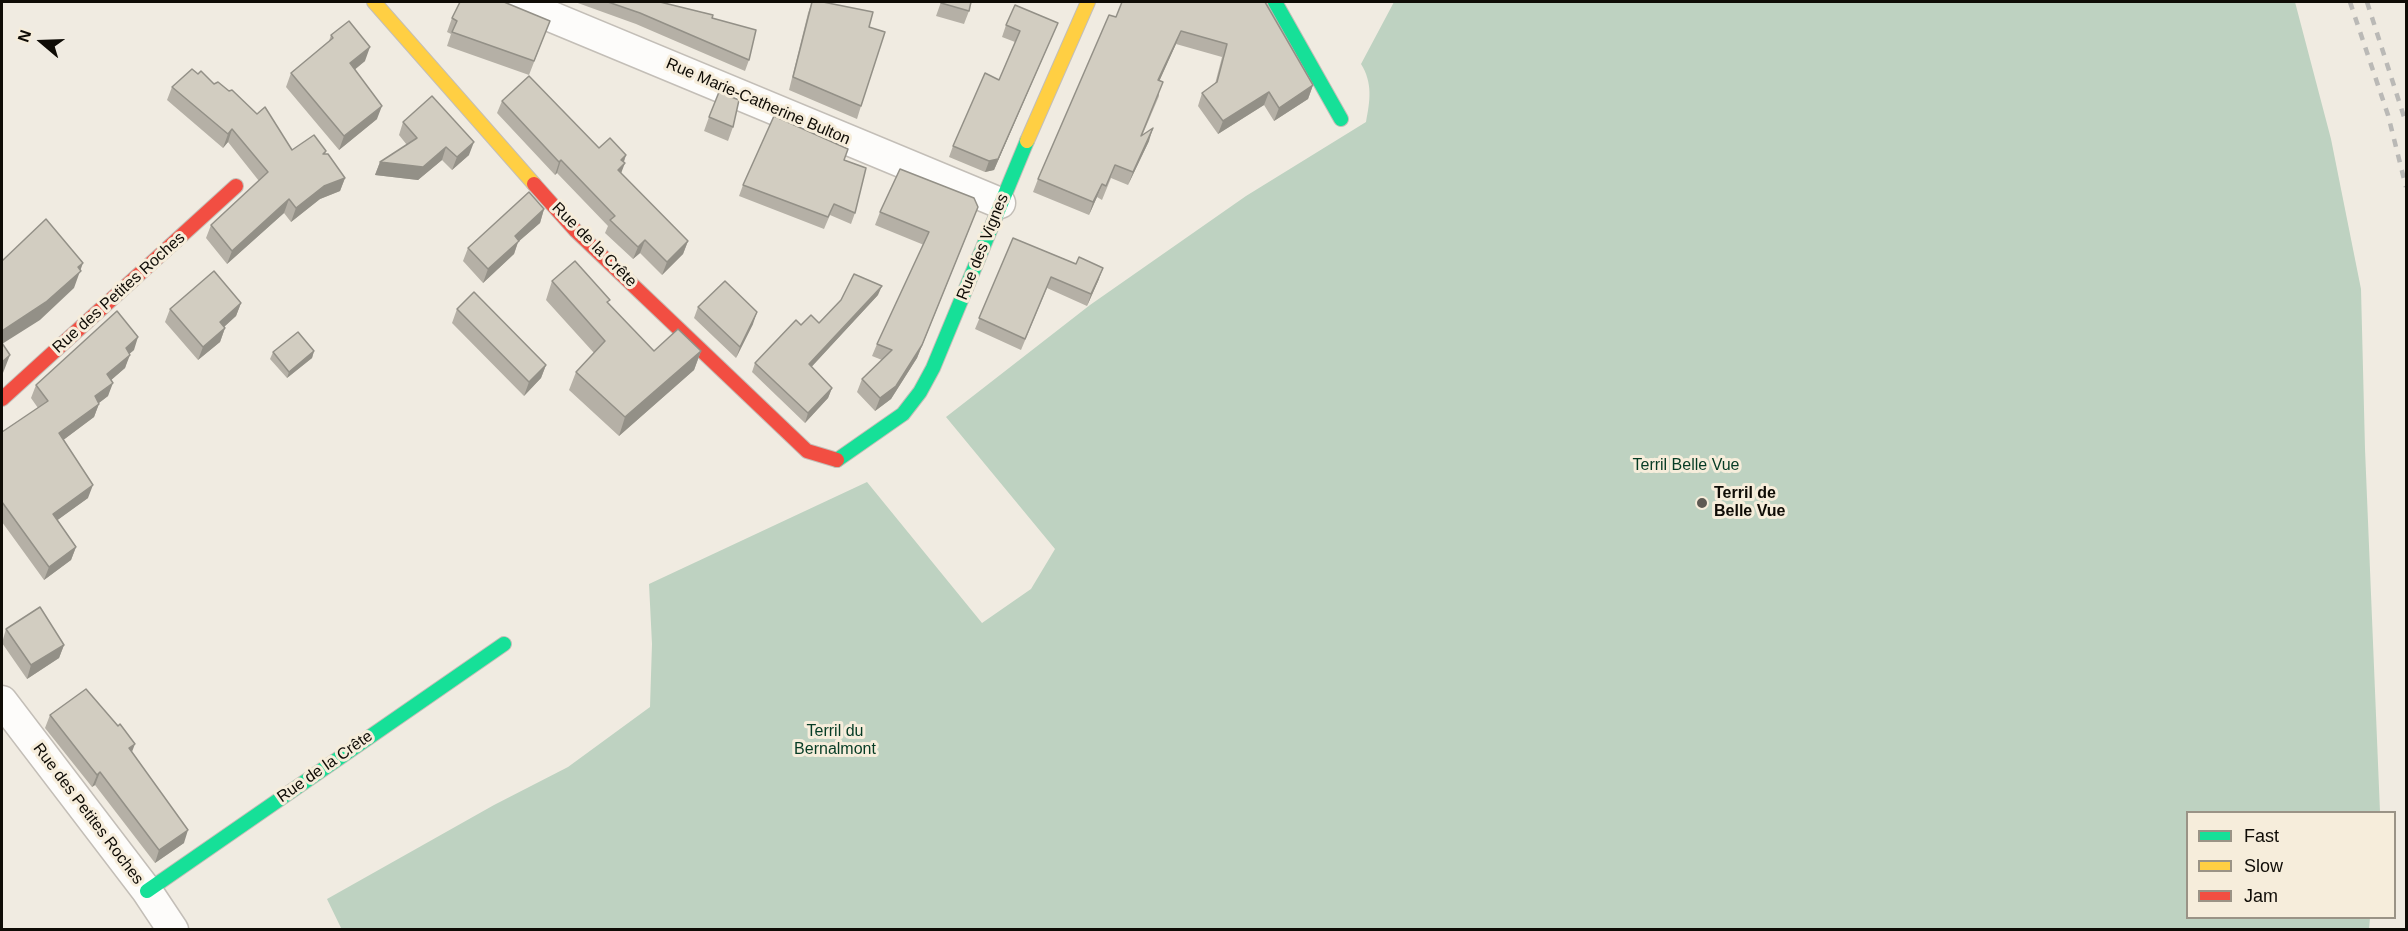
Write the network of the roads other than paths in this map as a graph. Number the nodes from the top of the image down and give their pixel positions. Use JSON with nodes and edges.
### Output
{"nodes":[{"id":1,"x":374,"y":2,"type":"edge"},
{"id":2,"x":516,"y":2,"type":"edge"},
{"id":3,"x":1088,"y":2,"type":"edge"},
{"id":4,"x":1275,"y":2,"type":"edge"},
{"id":5,"x":1341,"y":119,"type":"dead end"},
{"id":6,"x":236,"y":186,"type":"dead end"},
{"id":7,"x":1000,"y":203,"type":"junction"},
{"id":8,"x":2,"y":399,"type":"edge"},
{"id":9,"x":837,"y":460,"type":"joint"},
{"id":10,"x":504,"y":644,"type":"dead end"},
{"id":11,"x":2,"y":700,"type":"edge"},
{"id":12,"x":147,"y":891,"type":"junction"},
{"id":13,"x":173,"y":930,"type":"edge"}],
"edges":[{"from":1,"to":9,"type":"street","name":"Rue de la Crête"},
{"from":2,"to":7,"type":"street","name":"Rue Marie-Catherine Bulton"},
{"from":3,"to":7,"type":"street","name":"Rue des Vignes"},
{"from":4,"to":5,"type":"street"},
{"from":6,"to":8,"type":"street","name":"Rue des Petites Roches"},
{"from":7,"to":9,"type":"street","name":"Rue des Vignes"},
{"from":10,"to":12,"type":"street","name":"Rue de la Crête"},
{"from":11,"to":12,"type":"street","name":"Rue des Petites Roches"},
{"from":12,"to":13,"type":"street","name":"Rue des Petites Roches"}]}
